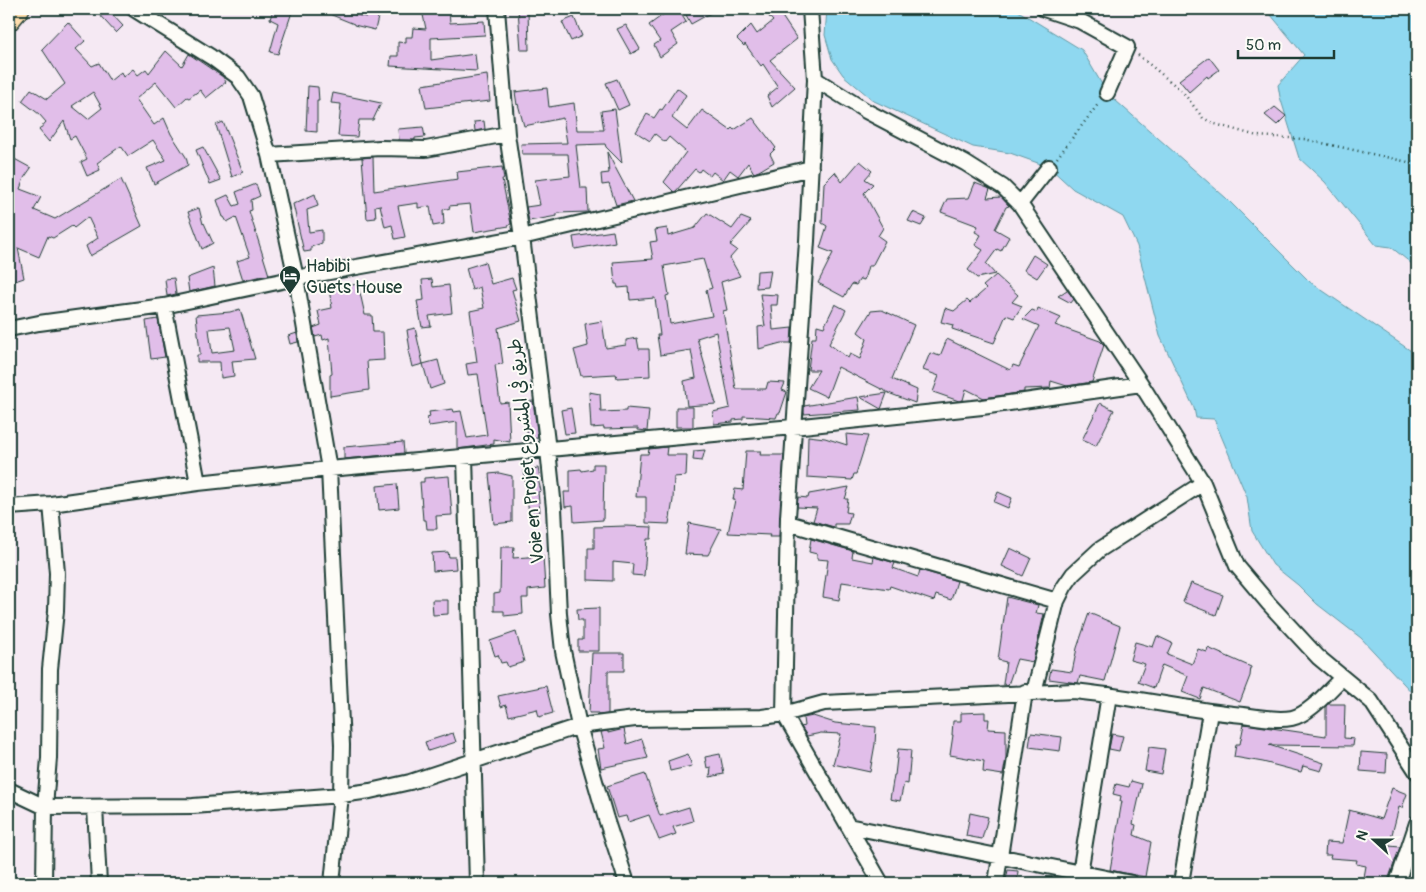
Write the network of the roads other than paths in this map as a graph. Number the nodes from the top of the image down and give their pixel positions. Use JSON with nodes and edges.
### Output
{"nodes":[{"id":1,"x":20,"y":9,"type":"edge"},
{"id":2,"x":134,"y":9,"type":"edge"},
{"id":3,"x":497,"y":9,"type":"edge"},
{"id":4,"x":810,"y":9,"type":"edge"},
{"id":5,"x":1044,"y":9,"type":"edge"},
{"id":6,"x":9,"y":22,"type":"edge"},
{"id":7,"x":814,"y":79,"type":"junction"},
{"id":8,"x":1106,"y":93,"type":"road end"},
{"id":9,"x":507,"y":134,"type":"junction"},
{"id":10,"x":269,"y":155,"type":"junction"},
{"id":11,"x":1050,"y":167,"type":"road end"},
{"id":12,"x":811,"y":168,"type":"junction"},
{"id":13,"x":1020,"y":204,"type":"junction"},
{"id":14,"x":522,"y":237,"type":"junction"},
{"id":15,"x":296,"y":278,"type":"junction"},
{"id":16,"x":164,"y":306,"type":"junction"},
{"id":17,"x":9,"y":330,"type":"edge"},
{"id":18,"x":1141,"y":384,"type":"junction"},
{"id":19,"x":793,"y":427,"type":"junction"},
{"id":20,"x":548,"y":450,"type":"junction"},
{"id":21,"x":465,"y":457,"type":"junction"},
{"id":22,"x":329,"y":469,"type":"junction"},
{"id":23,"x":198,"y":483,"type":"junction"},
{"id":24,"x":1203,"y":483,"type":"junction"},
{"id":25,"x":51,"y":504,"type":"junction"},
{"id":26,"x":9,"y":507,"type":"edge"},
{"id":27,"x":788,"y":524,"type":"junction"},
{"id":28,"x":1058,"y":601,"type":"junction"},
{"id":29,"x":1342,"y":678,"type":"junction"},
{"id":30,"x":1029,"y":692,"type":"junction"},
{"id":31,"x":1109,"y":694,"type":"junction"},
{"id":32,"x":1210,"y":712,"type":"junction"},
{"id":33,"x":784,"y":714,"type":"junction"},
{"id":34,"x":579,"y":726,"type":"junction"},
{"id":35,"x":472,"y":762,"type":"junction"},
{"id":36,"x":1417,"y":772,"type":"edge"},
{"id":37,"x":9,"y":790,"type":"edge"},
{"id":38,"x":342,"y":795,"type":"junction"},
{"id":39,"x":45,"y":807,"type":"junction"},
{"id":40,"x":95,"y":807,"type":"junction"},
{"id":41,"x":1417,"y":823,"type":"edge"},
{"id":42,"x":848,"y":826,"type":"junction"},
{"id":43,"x":1000,"y":857,"type":"junction"},
{"id":44,"x":1080,"y":873,"type":"junction"},
{"id":45,"x":44,"y":883,"type":"edge"},
{"id":46,"x":100,"y":883,"type":"edge"},
{"id":47,"x":332,"y":883,"type":"edge"},
{"id":48,"x":477,"y":883,"type":"edge"},
{"id":49,"x":627,"y":883,"type":"edge"},
{"id":50,"x":881,"y":883,"type":"edge"},
{"id":51,"x":996,"y":883,"type":"edge"},
{"id":52,"x":1131,"y":883,"type":"edge"},
{"id":53,"x":1182,"y":883,"type":"edge"},
{"id":54,"x":1397,"y":883,"type":"edge"}],
"edges":[{"from":1,"to":6,"type":"main road"},
{"from":2,"to":10,"type":"street"},
{"from":3,"to":9,"type":"street","name":"Voie en Projet طريق في المشروع"},
{"from":4,"to":7,"type":"street"},
{"from":5,"to":8,"type":"street"},
{"from":7,"to":12,"type":"street"},
{"from":7,"to":13,"type":"street"},
{"from":9,"to":10,"type":"street"},
{"from":9,"to":14,"type":"street","name":"Voie en Projet طريق في المشروع"},
{"from":10,"to":15,"type":"street"},
{"from":11,"to":13,"type":"street"},
{"from":12,"to":14,"type":"street"},
{"from":12,"to":19,"type":"street"},
{"from":13,"to":18,"type":"street"},
{"from":14,"to":15,"type":"street"},
{"from":14,"to":20,"type":"street","name":"Voie en Projet طريق في المشروع"},
{"from":15,"to":16,"type":"street"},
{"from":15,"to":22,"type":"street"},
{"from":16,"to":17,"type":"street"},
{"from":16,"to":23,"type":"street"},
{"from":18,"to":19,"type":"street"},
{"from":18,"to":24,"type":"street"},
{"from":19,"to":20,"type":"street"},
{"from":19,"to":27,"type":"street"},
{"from":20,"to":21,"type":"street"},
{"from":20,"to":34,"type":"street","name":"Voie en Projet طريق في المشروع"},
{"from":21,"to":22,"type":"street"},
{"from":21,"to":35,"type":"street"},
{"from":22,"to":23,"type":"street"},
{"from":22,"to":38,"type":"street"},
{"from":23,"to":25,"type":"street"},
{"from":24,"to":28,"type":"street"},
{"from":24,"to":29,"type":"street"},
{"from":25,"to":26,"type":"street"},
{"from":25,"to":39,"type":"street"},
{"from":27,"to":28,"type":"street"},
{"from":27,"to":33,"type":"street"},
{"from":28,"to":30,"type":"street"},
{"from":29,"to":32,"type":"street"},
{"from":29,"to":36,"type":"street"},
{"from":30,"to":31,"type":"street"},
{"from":30,"to":33,"type":"street"},
{"from":30,"to":43,"type":"street"},
{"from":31,"to":32,"type":"street"},
{"from":31,"to":44,"type":"street"},
{"from":32,"to":53,"type":"street"},
{"from":33,"to":34,"type":"street"},
{"from":33,"to":42,"type":"street"},
{"from":34,"to":35,"type":"street"},
{"from":34,"to":49,"type":"street","name":"Voie en Projet طريق في المشروع"},
{"from":35,"to":38,"type":"street"},
{"from":35,"to":48,"type":"street"},
{"from":37,"to":39,"type":"street"},
{"from":38,"to":40,"type":"street"},
{"from":38,"to":47,"type":"street"},
{"from":39,"to":40,"type":"street"},
{"from":39,"to":45,"type":"street"},
{"from":40,"to":46,"type":"street"},
{"from":41,"to":54,"type":"street"},
{"from":42,"to":43,"type":"street"},
{"from":42,"to":50,"type":"street"},
{"from":43,"to":44,"type":"street"},
{"from":43,"to":51,"type":"street"},
{"from":44,"to":52,"type":"street"}]}
